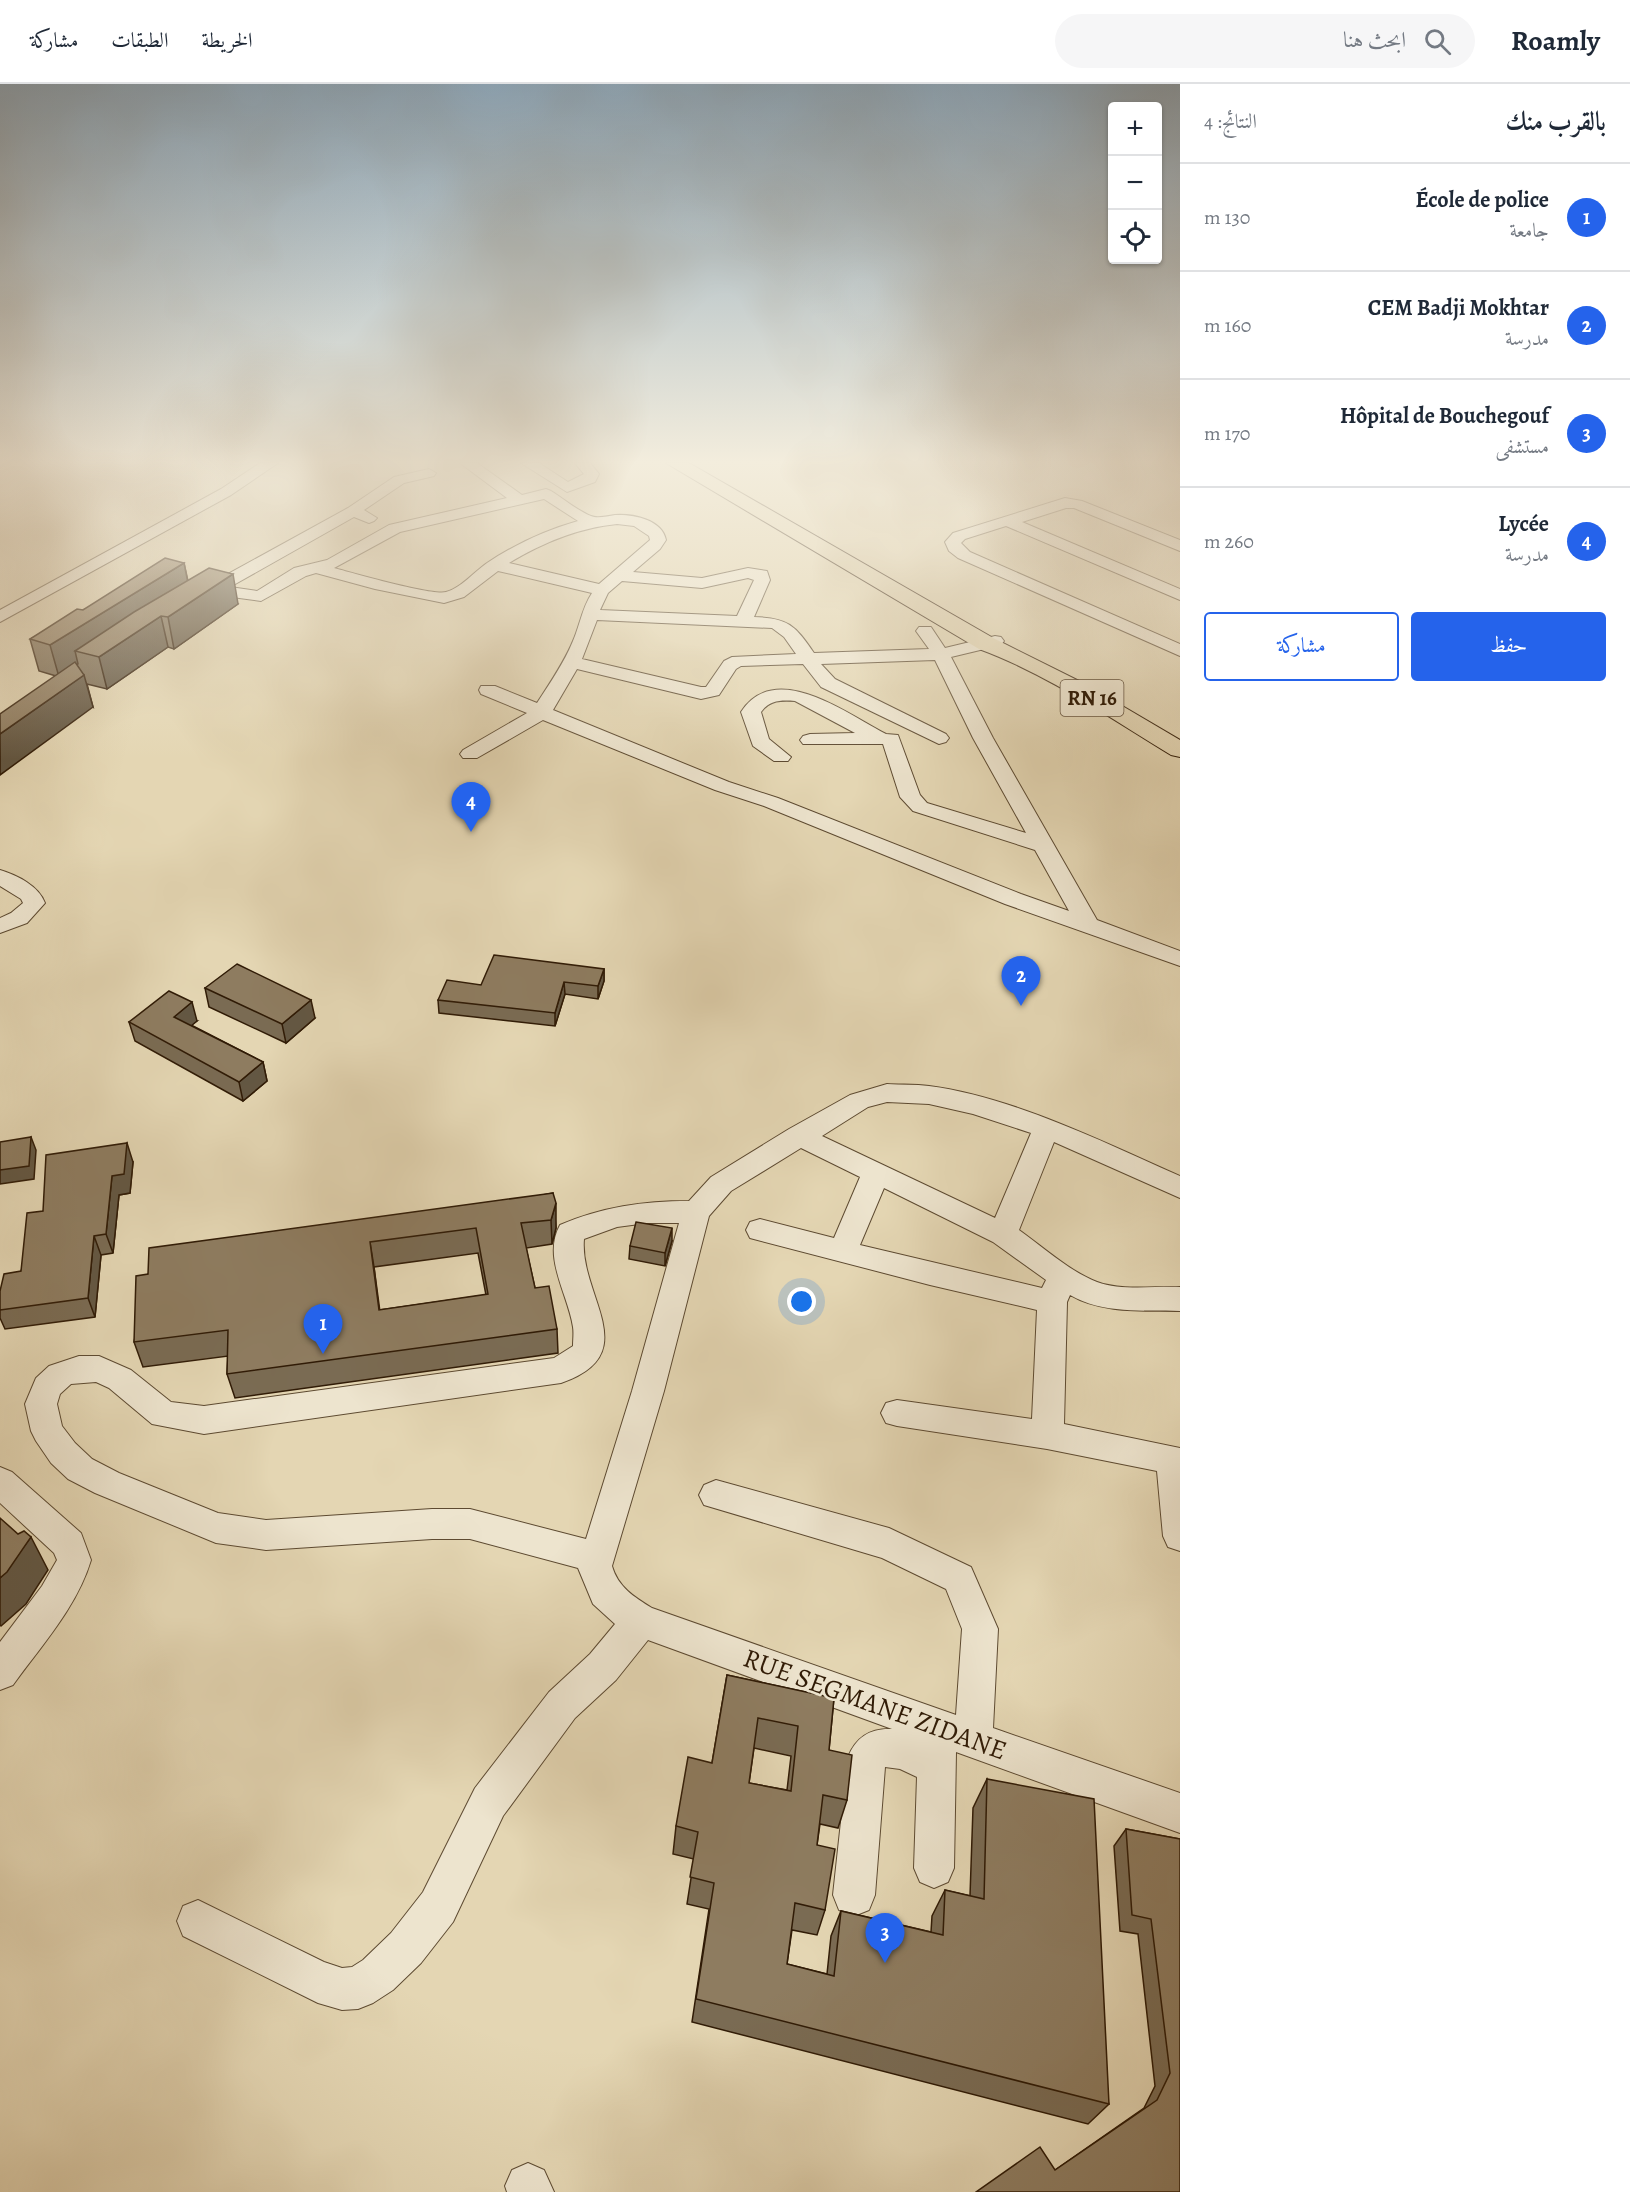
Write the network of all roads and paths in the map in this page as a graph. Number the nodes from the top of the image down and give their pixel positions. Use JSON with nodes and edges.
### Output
{"nodes":[{"id":1,"x":100,"y":561,"type":"edge"},
{"id":2,"x":264,"y":561,"type":"edge"},
{"id":3,"x":336,"y":561,"type":"edge"},
{"id":4,"x":501,"y":561,"type":"edge"},
{"id":5,"x":635,"y":561,"type":"edge"},
{"id":6,"x":847,"y":561,"type":"edge"},
{"id":7,"x":855,"y":561,"type":"edge"},
{"id":8,"x":978,"y":561,"type":"edge"},
{"id":9,"x":1101,"y":561,"type":"edge"},
{"id":10,"x":495,"y":565,"type":"junction"},
{"id":11,"x":317,"y":567,"type":"junction"},
{"id":12,"x":616,"y":576,"type":"junction"},
{"id":13,"x":214,"y":589,"type":"junction"},
{"id":14,"x":602,"y":590,"type":"junction"},
{"id":15,"x":1180,"y":595,"type":"edge"},
{"id":16,"x":184,"y":607,"type":"edge"},
{"id":17,"x":590,"y":615,"type":"junction"},
{"id":18,"x":0,"y":617,"type":"edge"},
{"id":19,"x":743,"y":621,"type":"junction"},
{"id":20,"x":925,"y":631,"type":"dead end"},
{"id":21,"x":995,"y":645,"type":"junction"},
{"id":22,"x":1180,"y":651,"type":"edge"},
{"id":23,"x":940,"y":654,"type":"junction"},
{"id":24,"x":808,"y":658,"type":"junction"},
{"id":25,"x":572,"y":662,"type":"junction"},
{"id":26,"x":488,"y":690,"type":"dead end"},
{"id":27,"x":541,"y":713,"type":"junction"},
{"id":28,"x":939,"y":738,"type":"junction"},
{"id":29,"x":983,"y":738,"type":"junction"},
{"id":30,"x":885,"y":739,"type":"junction"},
{"id":31,"x":810,"y":740,"type":"dead end"},
{"id":32,"x":1180,"y":750,"type":"edge"},
{"id":33,"x":470,"y":754,"type":"dead end"},
{"id":34,"x":780,"y":757,"type":"dead end"},
{"id":35,"x":1044,"y":846,"type":"junction"},
{"id":36,"x":0,"y":877,"type":"edge"},
{"id":37,"x":1088,"y":925,"type":"junction"},
{"id":38,"x":0,"y":926,"type":"edge"},
{"id":39,"x":1180,"y":959,"type":"edge"},
{"id":40,"x":1046,"y":1128,"type":"junction"},
{"id":41,"x":799,"y":1136,"type":"junction"},
{"id":42,"x":876,"y":1173,"type":"junction"},
{"id":43,"x":1180,"y":1188,"type":"edge"},
{"id":44,"x":696,"y":1212,"type":"junction"},
{"id":45,"x":760,"y":1230,"type":"dead end"},
{"id":46,"x":1003,"y":1234,"type":"junction"},
{"id":47,"x":843,"y":1252,"type":"junction"},
{"id":48,"x":1057,"y":1289,"type":"junction"},
{"id":49,"x":1180,"y":1299,"type":"edge"},
{"id":50,"x":897,"y":1413,"type":"dead end"},
{"id":51,"x":1047,"y":1435,"type":"junction"},
{"id":52,"x":1176,"y":1462,"type":"edge"},
{"id":53,"x":0,"y":1482,"type":"edge"},
{"id":54,"x":716,"y":1495,"type":"dead end"},
{"id":55,"x":1180,"y":1536,"type":"edge"},
{"id":56,"x":596,"y":1561,"type":"junction"},
{"id":57,"x":641,"y":1621,"type":"junction"},
{"id":58,"x":0,"y":1672,"type":"edge"},
{"id":59,"x":955,"y":1733,"type":"junction"},
{"id":60,"x":937,"y":1767,"type":"junction"},
{"id":61,"x":1180,"y":1813,"type":"edge"},
{"id":62,"x":934,"y":1868,"type":"dead end"},
{"id":63,"x":854,"y":1895,"type":"dead end"},
{"id":64,"x":198,"y":1921,"type":"dead end"}],
"edges":[{"from":1,"to":18,"type":"street"},
{"from":2,"to":13,"type":"street"},
{"from":3,"to":11,"type":"street"},
{"from":4,"to":10,"type":"street"},
{"from":5,"to":12,"type":"street"},
{"from":6,"to":21,"type":"main road","number":"RN 16"},
{"from":7,"to":21,"type":"main road","number":"RN 16"},
{"from":8,"to":22,"type":"street"},
{"from":9,"to":15,"type":"street"},
{"from":10,"to":11,"type":"street"},
{"from":10,"to":14,"type":"street"},
{"from":11,"to":13,"type":"street"},
{"from":12,"to":14,"type":"street"},
{"from":12,"to":19,"type":"street"},
{"from":13,"to":16,"type":"street"},
{"from":14,"to":17,"type":"street"},
{"from":17,"to":19,"type":"street"},
{"from":17,"to":25,"type":"street"},
{"from":19,"to":24,"type":"street"},
{"from":20,"to":23,"type":"street"},
{"from":21,"to":23,"type":"street"},
{"from":21,"to":32,"type":"main road","number":"RN 16"},
{"from":23,"to":24,"type":"street"},
{"from":23,"to":29,"type":"street"},
{"from":24,"to":25,"type":"street"},
{"from":24,"to":28,"type":"street"},
{"from":25,"to":27,"type":"street"},
{"from":26,"to":27,"type":"street"},
{"from":27,"to":33,"type":"street"},
{"from":27,"to":37,"type":"street"},
{"from":28,"to":29,"type":"street"},
{"from":28,"to":30,"type":"street"},
{"from":29,"to":35,"type":"street"},
{"from":30,"to":31,"type":"street"},
{"from":30,"to":34,"type":"street"},
{"from":30,"to":35,"type":"street"},
{"from":35,"to":37,"type":"street"},
{"from":36,"to":38,"type":"street"},
{"from":37,"to":39,"type":"street"},
{"from":40,"to":41,"type":"street"},
{"from":40,"to":43,"type":"street"},
{"from":40,"to":46,"type":"street"},
{"from":41,"to":42,"type":"street"},
{"from":41,"to":44,"type":"street"},
{"from":42,"to":46,"type":"street"},
{"from":42,"to":47,"type":"street"},
{"from":44,"to":56,"type":"street"},
{"from":44,"to":56,"type":"street"},
{"from":45,"to":47,"type":"street"},
{"from":46,"to":48,"type":"street"},
{"from":47,"to":48,"type":"street"},
{"from":48,"to":49,"type":"street"},
{"from":48,"to":51,"type":"street"},
{"from":50,"to":51,"type":"street"},
{"from":51,"to":52,"type":"street"},
{"from":52,"to":55,"type":"street"},
{"from":53,"to":58,"type":"street"},
{"from":54,"to":59,"type":"street"},
{"from":56,"to":57,"type":"street","name":"RUE SEGMANE ZIDANE"},
{"from":57,"to":59,"type":"street","name":"RUE SEGMANE ZIDANE"},
{"from":57,"to":64,"type":"street"},
{"from":59,"to":60,"type":"street"},
{"from":59,"to":61,"type":"street","name":"RUE SEGMANE ZIDANE"},
{"from":60,"to":62,"type":"street"},
{"from":60,"to":63,"type":"street"}]}
